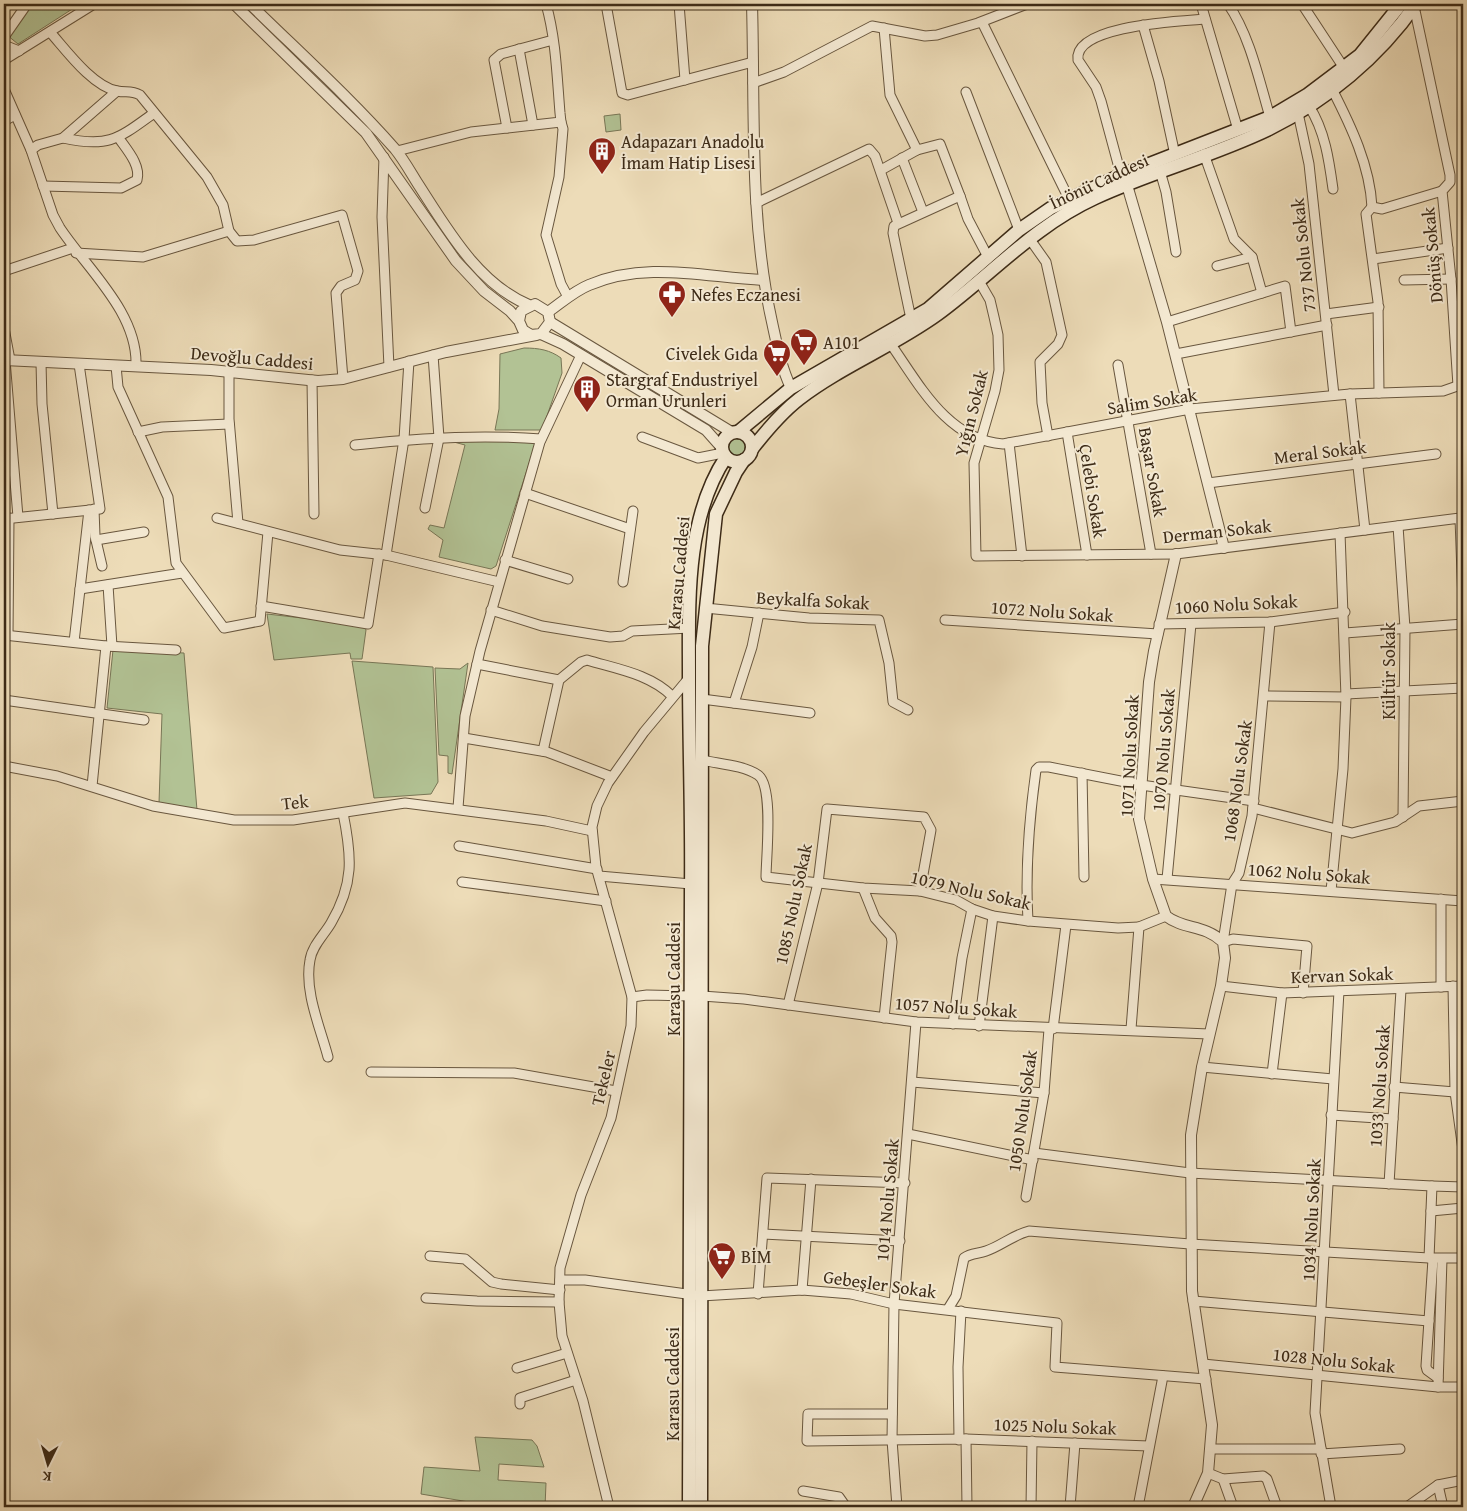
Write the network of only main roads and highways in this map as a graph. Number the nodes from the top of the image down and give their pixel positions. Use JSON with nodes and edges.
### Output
{"nodes":[{"id":1,"x":1410,"y":5,"type":"edge"},
{"id":2,"x":1124,"y":180,"type":"junction"},
{"id":3,"x":1024,"y":234,"type":"junction"},
{"id":4,"x":736,"y":433,"type":"junction"},
{"id":5,"x":752,"y":449,"type":"junction"},
{"id":6,"x":724,"y":453,"type":"junction"},
{"id":7,"x":744,"y":460,"type":"junction"},
{"id":8,"x":696,"y":996,"type":"junction"},
{"id":9,"x":696,"y":1295,"type":"junction"},
{"id":10,"x":689,"y":1507,"type":"edge"},
{"id":11,"x":701,"y":1507,"type":"edge"}],
"edges":[{"from":1,"to":2,"type":"main road","name":"İnönü Caddesi"},
{"from":1,"to":2,"type":"main road","name":"İnönü Caddesi"},
{"from":2,"to":3,"type":"main road","name":"İnönü Caddesi"},
{"from":2,"to":3,"type":"main road","name":"İnönü Caddesi"},
{"from":3,"to":4,"type":"main road","name":"İnönü Caddesi"},
{"from":3,"to":5,"type":"main road","name":"İnönü Caddesi"},
{"from":4,"to":5,"type":"main road"},
{"from":4,"to":6,"type":"main road"},
{"from":5,"to":7,"type":"main road"},
{"from":6,"to":7,"type":"main road"},
{"from":6,"to":8,"type":"main road","name":"Karasu Caddesi"},
{"from":7,"to":8,"type":"main road","name":"Karasu Caddesi"},
{"from":8,"to":9,"type":"main road","name":"Karasu Caddesi"},
{"from":9,"to":10,"type":"main road","name":"Karasu Caddesi"},
{"from":9,"to":11,"type":"main road","name":"Karasu Caddesi"}]}
